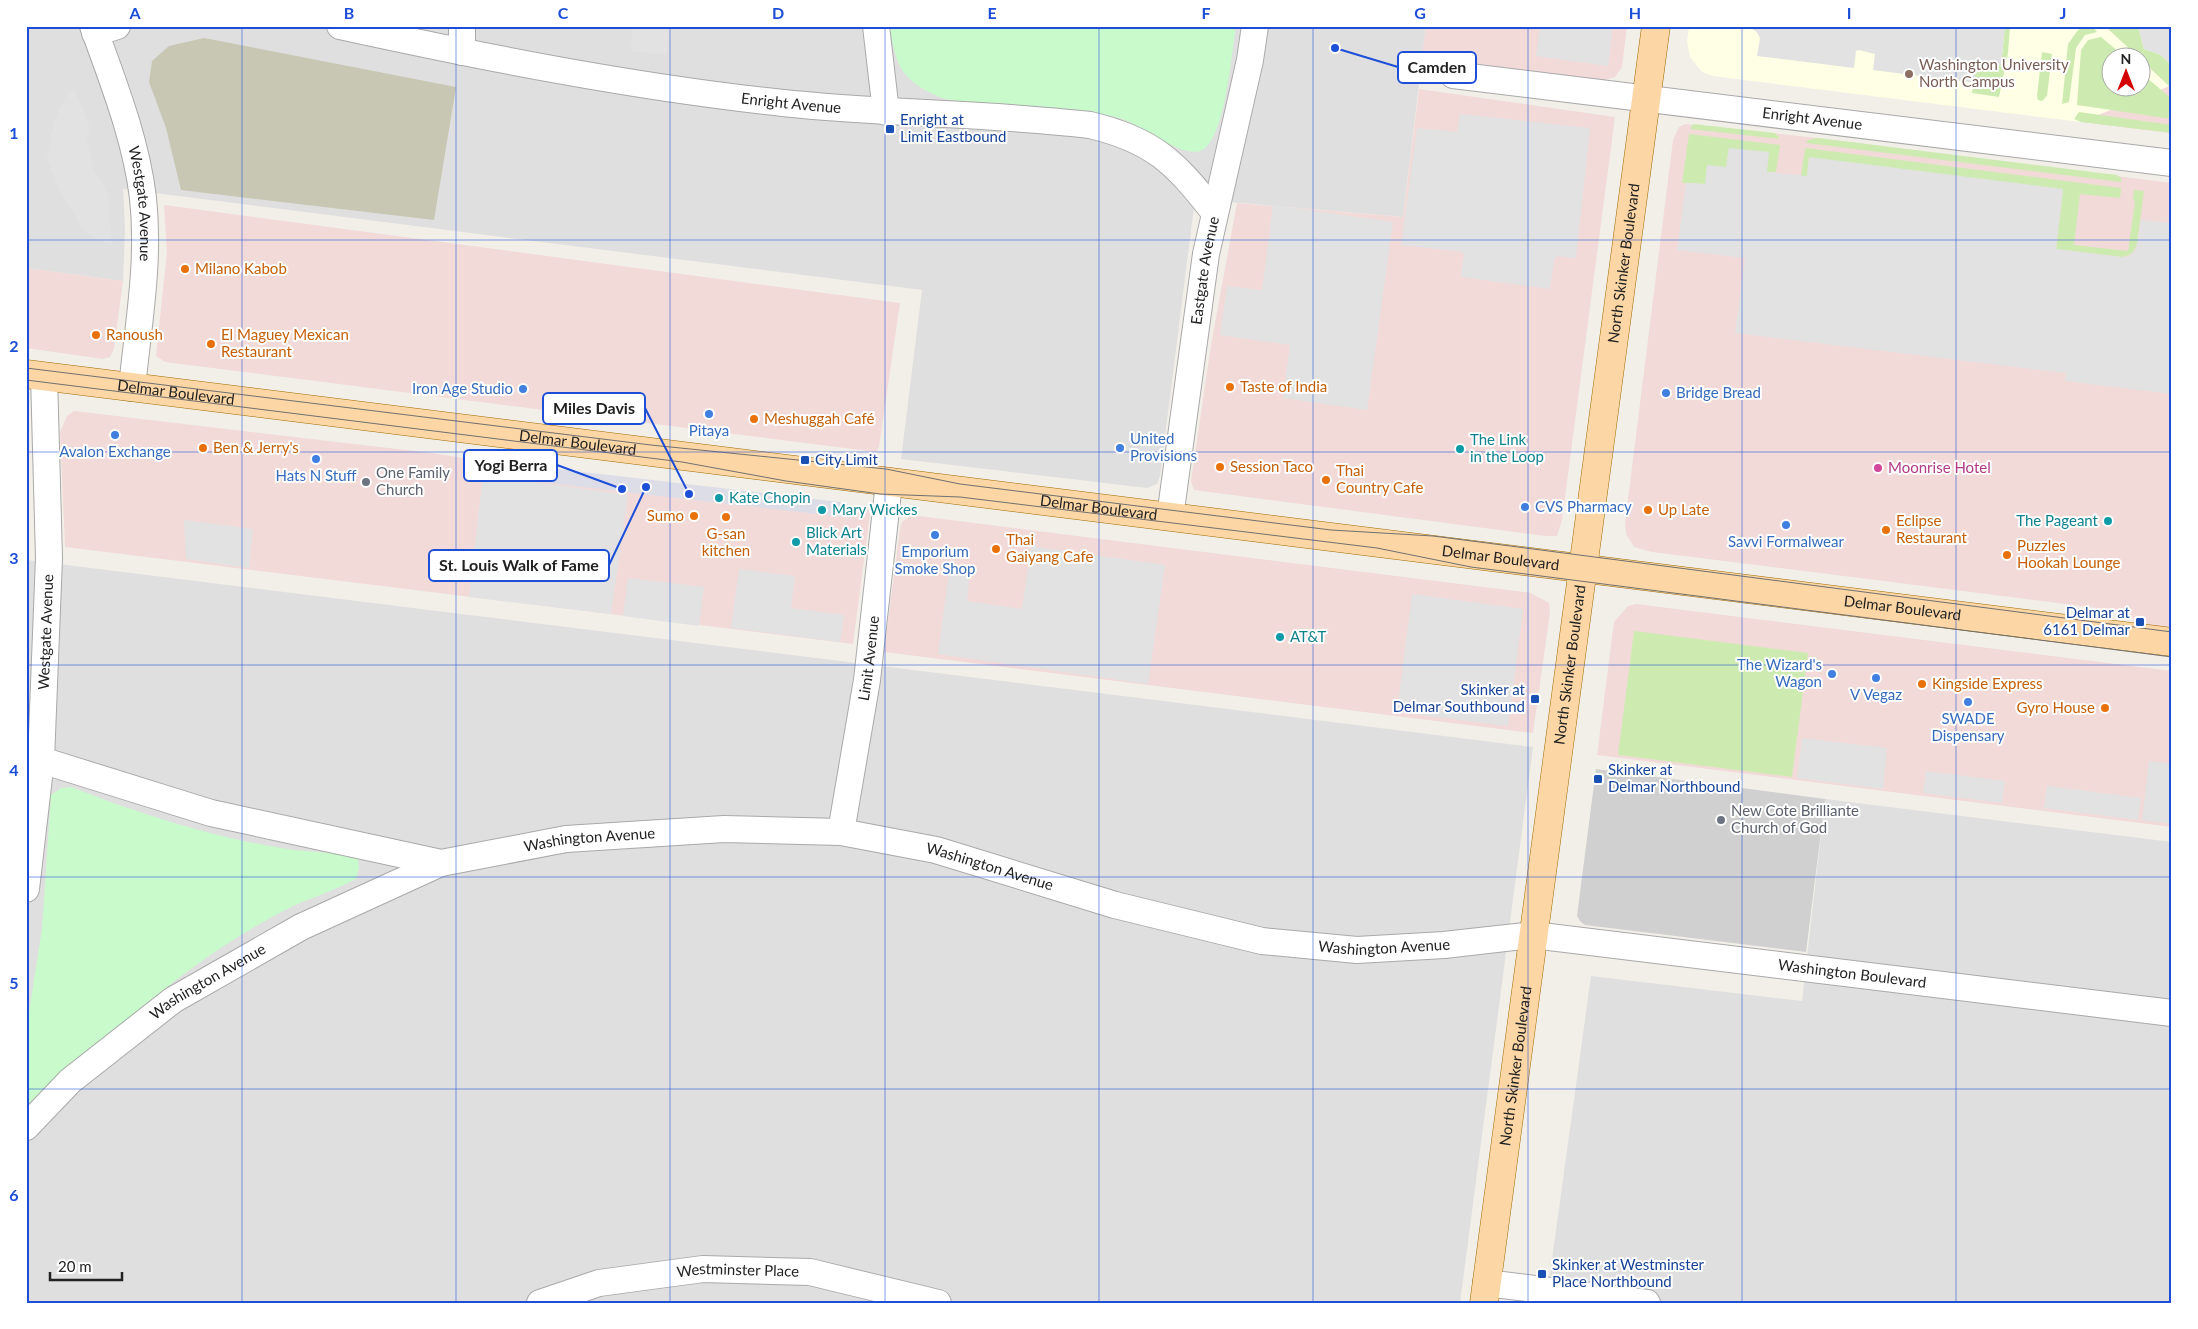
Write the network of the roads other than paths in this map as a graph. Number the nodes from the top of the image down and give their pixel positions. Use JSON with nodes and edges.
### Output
{"nodes":[{"id":1,"x":340,"y":26,"type":"edge"},
{"id":2,"x":462,"y":26,"type":"edge"},
{"id":3,"x":876,"y":26,"type":"edge"},
{"id":4,"x":1255,"y":26,"type":"edge"},
{"id":5,"x":1656,"y":26,"type":"edge"},
{"id":6,"x":102,"y":29,"type":"edge"},
{"id":7,"x":462,"y":52,"type":"junction"},
{"id":8,"x":1453,"y":75,"type":"dead end"},
{"id":9,"x":1647,"y":99,"type":"junction"},
{"id":10,"x":886,"y":112,"type":"junction"},
{"id":11,"x":2172,"y":163,"type":"edge"},
{"id":12,"x":1214,"y":212,"type":"junction"},
{"id":13,"x":35,"y":375,"type":"edge"},
{"id":14,"x":132,"y":388,"type":"junction"},
{"id":15,"x":889,"y":483,"type":"junction"},
{"id":16,"x":1170,"y":517,"type":"junction"},
{"id":17,"x":1582,"y":567,"type":"junction"},
{"id":18,"x":2172,"y":642,"type":"edge"},
{"id":19,"x":41,"y":760,"type":"junction"},
{"id":20,"x":841,"y":832,"type":"junction"},
{"id":21,"x":441,"y":863,"type":"junction"},
{"id":22,"x":26,"y":889,"type":"edge"},
{"id":23,"x":1533,"y":935,"type":"junction"},
{"id":24,"x":2172,"y":1014,"type":"edge"},
{"id":25,"x":26,"y":1126,"type":"edge"},
{"id":26,"x":1485,"y":1293,"type":"edge"},
{"id":27,"x":540,"y":1303,"type":"edge"},
{"id":28,"x":938,"y":1303,"type":"edge"},
{"id":29,"x":1646,"y":1303,"type":"edge"}],
"edges":[{"from":1,"to":7,"type":"street","name":"Enright Avenue"},
{"from":2,"to":7,"type":"street"},
{"from":3,"to":10,"type":"street"},
{"from":4,"to":12,"type":"street","name":"Eastgate Avenue"},
{"from":5,"to":9,"type":"main road","name":"North Skinker Boulevard"},
{"from":6,"to":14,"type":"street","name":"Westgate Avenue"},
{"from":7,"to":10,"type":"street","name":"Enright Avenue"},
{"from":8,"to":9,"type":"street","name":"Enright Avenue"},
{"from":9,"to":11,"type":"street","name":"Enright Avenue"},
{"from":9,"to":17,"type":"main road","name":"North Skinker Boulevard"},
{"from":10,"to":12,"type":"street","name":"Enright Avenue"},
{"from":12,"to":16,"type":"street","name":"Eastgate Avenue"},
{"from":13,"to":14,"type":"main road","name":"Delmar Boulevard"},
{"from":13,"to":19,"type":"street","name":"Westgate Avenue"},
{"from":14,"to":15,"type":"main road","name":"Delmar Boulevard"},
{"from":15,"to":16,"type":"main road","name":"Delmar Boulevard"},
{"from":15,"to":20,"type":"street","name":"Limit Avenue"},
{"from":16,"to":17,"type":"main road","name":"Delmar Boulevard"},
{"from":17,"to":18,"type":"main road","name":"Delmar Boulevard"},
{"from":17,"to":23,"type":"main road","name":"North Skinker Boulevard"},
{"from":19,"to":21,"type":"street","name":"Washington Avenue"},
{"from":19,"to":22,"type":"street","name":"Westgate Avenue"},
{"from":20,"to":21,"type":"street","name":"Washington Avenue"},
{"from":20,"to":23,"type":"street","name":"Washington Avenue"},
{"from":21,"to":25,"type":"street","name":"Washington Avenue"},
{"from":23,"to":24,"type":"street","name":"Washington Boulevard"},
{"from":23,"to":26,"type":"main road","name":"North Skinker Boulevard"},
{"from":26,"to":29,"type":"street"},
{"from":27,"to":28,"type":"street","name":"Westminster Place"}]}
